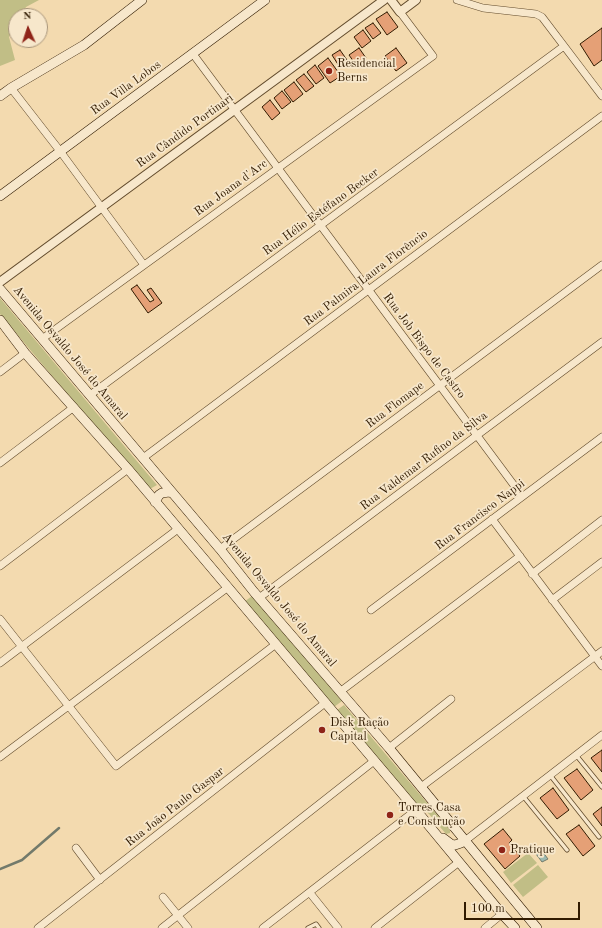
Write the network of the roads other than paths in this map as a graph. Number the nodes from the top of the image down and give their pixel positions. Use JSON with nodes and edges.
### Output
{"nodes":[{"id":1,"x":142,"y":0,"type":"edge"},
{"id":2,"x":266,"y":0,"type":"edge"},
{"id":3,"x":384,"y":0,"type":"edge"},
{"id":4,"x":391,"y":0,"type":"edge"},
{"id":5,"x":416,"y":0,"type":"edge"},
{"id":6,"x":457,"y":0,"type":"edge"},
{"id":7,"x":400,"y":12,"type":"junction"},
{"id":8,"x":564,"y":46,"type":"junction"},
{"id":9,"x":193,"y":54,"type":"junction"},
{"id":10,"x":10,"y":88,"type":"junction"},
{"id":11,"x":0,"y":96,"type":"edge"},
{"id":12,"x":602,"y":96,"type":"edge"},
{"id":13,"x":235,"y":110,"type":"junction"},
{"id":14,"x":602,"y":116,"type":"edge"},
{"id":15,"x":60,"y":151,"type":"junction"},
{"id":16,"x":278,"y":168,"type":"junction"},
{"id":17,"x":0,"y":196,"type":"edge"},
{"id":18,"x":101,"y":208,"type":"junction"},
{"id":19,"x":321,"y":226,"type":"junction"},
{"id":20,"x":602,"y":265,"type":"edge"},
{"id":21,"x":144,"y":266,"type":"junction"},
{"id":22,"x":0,"y":282,"type":"edge"},
{"id":23,"x":0,"y":289,"type":"edge"},
{"id":24,"x":369,"y":290,"type":"junction"},
{"id":25,"x":0,"y":320,"type":"edge"},
{"id":26,"x":42,"y":339,"type":"junction"},
{"id":27,"x":602,"y":342,"type":"edge"},
{"id":28,"x":25,"y":353,"type":"junction"},
{"id":29,"x":0,"y":372,"type":"edge"},
{"id":30,"x":440,"y":386,"type":"junction"},
{"id":31,"x":90,"y":395,"type":"junction"},
{"id":32,"x":74,"y":408,"type":"junction"},
{"id":33,"x":477,"y":435,"type":"junction"},
{"id":34,"x":602,"y":437,"type":"edge"},
{"id":35,"x":143,"y":458,"type":"junction"},
{"id":36,"x":0,"y":463,"type":"edge"},
{"id":37,"x":128,"y":469,"type":"junction"},
{"id":38,"x":172,"y":493,"type":"junction"},
{"id":39,"x":522,"y":496,"type":"junction"},
{"id":40,"x":155,"y":502,"type":"junction"},
{"id":41,"x":492,"y":519,"type":"junction"},
{"id":42,"x":602,"y":520,"type":"edge"},
{"id":43,"x":178,"y":528,"type":"junction"},
{"id":44,"x":220,"y":549,"type":"junction"},
{"id":45,"x":520,"y":556,"type":"junction"},
{"id":46,"x":602,"y":562,"type":"edge"},
{"id":47,"x":0,"y":566,"type":"edge"},
{"id":48,"x":532,"y":574,"type":"junction"},
{"id":49,"x":228,"y":588,"type":"junction"},
{"id":50,"x":259,"y":598,"type":"junction"},
{"id":51,"x":552,"y":600,"type":"junction"},
{"id":52,"x":371,"y":610,"type":"dead end"},
{"id":53,"x":0,"y":619,"type":"edge"},
{"id":54,"x":276,"y":644,"type":"junction"},
{"id":55,"x":22,"y":647,"type":"junction"},
{"id":56,"x":602,"y":651,"type":"edge"},
{"id":57,"x":595,"y":656,"type":"junction"},
{"id":58,"x":0,"y":663,"type":"edge"},
{"id":59,"x":602,"y":666,"type":"edge"},
{"id":60,"x":341,"y":691,"type":"junction"},
{"id":61,"x":451,"y":699,"type":"dead end"},
{"id":62,"x":326,"y":703,"type":"junction"},
{"id":63,"x":68,"y":706,"type":"junction"},
{"id":64,"x":602,"y":735,"type":"edge"},
{"id":65,"x":389,"y":748,"type":"junction"},
{"id":66,"x":576,"y":755,"type":"junction"},
{"id":67,"x":0,"y":757,"type":"edge"},
{"id":68,"x":374,"y":760,"type":"junction"},
{"id":69,"x":550,"y":775,"type":"junction"},
{"id":70,"x":602,"y":786,"type":"edge"},
{"id":71,"x":421,"y":787,"type":"junction"},
{"id":72,"x":523,"y":796,"type":"junction"},
{"id":73,"x":416,"y":810,"type":"junction"},
{"id":74,"x":599,"y":837,"type":"dead end"},
{"id":75,"x":466,"y":840,"type":"junction"},
{"id":76,"x":76,"y":848,"type":"dead end"},
{"id":77,"x":567,"y":850,"type":"dead end"},
{"id":78,"x":459,"y":862,"type":"junction"},
{"id":79,"x":100,"y":880,"type":"junction"},
{"id":80,"x":310,"y":893,"type":"junction"},
{"id":81,"x":163,"y":897,"type":"dead end"},
{"id":82,"x":502,"y":914,"type":"junction"},
{"id":83,"x":178,"y":916,"type":"junction"},
{"id":84,"x":38,"y":928,"type":"edge"},
{"id":85,"x":162,"y":928,"type":"edge"},
{"id":86,"x":188,"y":928,"type":"edge"},
{"id":87,"x":263,"y":928,"type":"edge"},
{"id":88,"x":308,"y":928,"type":"edge"},
{"id":89,"x":319,"y":928,"type":"edge"},
{"id":90,"x":338,"y":928,"type":"edge"},
{"id":91,"x":376,"y":928,"type":"edge"},
{"id":92,"x":485,"y":928,"type":"edge"},
{"id":93,"x":515,"y":928,"type":"edge"},
{"id":94,"x":537,"y":928,"type":"edge"}],
"edges":[{"from":1,"to":10,"type":"main road"},
{"from":2,"to":9,"type":"main road","name":"Rua Villa Lobos"},
{"from":3,"to":13,"type":"street","name":"Rua Cândido Portinari"},
{"from":4,"to":7,"type":"street"},
{"from":5,"to":7,"type":"street"},
{"from":6,"to":8,"type":"street"},
{"from":7,"to":16,"type":"street","name":"Rua Joana d'Arc"},
{"from":8,"to":12,"type":"street"},
{"from":8,"to":19,"type":"street","name":"Rua Hélio Estéfano Becker"},
{"from":9,"to":13,"type":"street","name":"Rua Job Bispo de Castro"},
{"from":9,"to":15,"type":"main road","name":"Rua Villa Lobos"},
{"from":10,"to":11,"type":"main road"},
{"from":10,"to":15,"type":"street"},
{"from":13,"to":16,"type":"street","name":"Rua Job Bispo de Castro"},
{"from":13,"to":18,"type":"street","name":"Rua Cândido Portinari"},
{"from":14,"to":24,"type":"street","name":"Rua Palmira Laura Florêncio"},
{"from":15,"to":17,"type":"main road","name":"Rua Villa Lobos"},
{"from":15,"to":18,"type":"street"},
{"from":16,"to":19,"type":"street","name":"Rua Job Bispo de Castro"},
{"from":16,"to":21,"type":"street","name":"Rua Joana d'Arc"},
{"from":18,"to":21,"type":"street"},
{"from":18,"to":22,"type":"street","name":"Rua Cândido Portinari"},
{"from":19,"to":24,"type":"street","name":"Rua Job Bispo de Castro"},
{"from":19,"to":31,"type":"street","name":"Rua Hélio Estéfano Becker"},
{"from":20,"to":30,"type":"street","name":"Rua Flomape"},
{"from":21,"to":26,"type":"street","name":"Rua Joana d'Arc"},
{"from":23,"to":26,"type":"main road","name":"Avenida Osvaldo José do Amaral"},
{"from":24,"to":30,"type":"street","name":"Rua Job Bispo de Castro"},
{"from":24,"to":35,"type":"street","name":"Rua Palmira Laura Florêncio"},
{"from":25,"to":28,"type":"main road"},
{"from":26,"to":31,"type":"main road","name":"Avenida Osvaldo José do Amaral"},
{"from":27,"to":33,"type":"street","name":"Rua Valdemar Rufino da Silva"},
{"from":28,"to":29,"type":"street"},
{"from":28,"to":32,"type":"main road"},
{"from":30,"to":33,"type":"street","name":"Rua Job Bispo de Castro"},
{"from":30,"to":44,"type":"street","name":"Rua Flomape"},
{"from":31,"to":35,"type":"main road","name":"Avenida Osvaldo José do Amaral"},
{"from":32,"to":36,"type":"street"},
{"from":32,"to":37,"type":"main road"},
{"from":33,"to":39,"type":"street","name":"Rua Job Bispo de Castro"},
{"from":33,"to":50,"type":"street","name":"Rua Valdemar Rufino da Silva"},
{"from":34,"to":39,"type":"street","name":"Rua Francisco Nappi"},
{"from":35,"to":38,"type":"main road","name":"Avenida Osvaldo José do Amaral"},
{"from":37,"to":40,"type":"main road"},
{"from":37,"to":47,"type":"street"},
{"from":38,"to":40,"type":"main road"},
{"from":38,"to":44,"type":"main road","name":"Avenida Osvaldo José do Amaral"},
{"from":39,"to":41,"type":"street","name":"Rua Francisco Nappi"},
{"from":40,"to":43,"type":"main road"},
{"from":41,"to":45,"type":"street"},
{"from":41,"to":52,"type":"street","name":"Rua Francisco Nappi"},
{"from":42,"to":48,"type":"street"},
{"from":43,"to":49,"type":"main road"},
{"from":43,"to":55,"type":"street"},
{"from":44,"to":50,"type":"main road","name":"Avenida Osvaldo José do Amaral"},
{"from":45,"to":48,"type":"street"},
{"from":45,"to":60,"type":"street"},
{"from":46,"to":51,"type":"street"},
{"from":48,"to":51,"type":"street"},
{"from":49,"to":54,"type":"main road"},
{"from":49,"to":63,"type":"street"},
{"from":50,"to":60,"type":"main road","name":"Avenida Osvaldo José do Amaral"},
{"from":51,"to":57,"type":"street"},
{"from":53,"to":55,"type":"street"},
{"from":54,"to":62,"type":"main road"},
{"from":54,"to":63,"type":"street"},
{"from":55,"to":58,"type":"street"},
{"from":55,"to":63,"type":"street"},
{"from":56,"to":57,"type":"street"},
{"from":57,"to":59,"type":"street"},
{"from":57,"to":71,"type":"street"},
{"from":60,"to":65,"type":"main road","name":"Avenida Osvaldo José do Amaral"},
{"from":61,"to":65,"type":"street"},
{"from":62,"to":68,"type":"main road"},
{"from":62,"to":79,"type":"street","name":"Rua João Paulo Gaspar"},
{"from":63,"to":67,"type":"street"},
{"from":64,"to":66,"type":"street"},
{"from":65,"to":71,"type":"main road","name":"Avenida Osvaldo José do Amaral"},
{"from":66,"to":69,"type":"street"},
{"from":66,"to":70,"type":"lane"},
{"from":68,"to":73,"type":"main road"},
{"from":68,"to":83,"type":"street"},
{"from":69,"to":72,"type":"street"},
{"from":69,"to":74,"type":"lane"},
{"from":71,"to":75,"type":"main road","name":"Avenida Osvaldo José do Amaral"},
{"from":72,"to":75,"type":"street"},
{"from":72,"to":77,"type":"lane"},
{"from":73,"to":75,"type":"main road"},
{"from":73,"to":78,"type":"main road"},
{"from":73,"to":80,"type":"street"},
{"from":75,"to":94,"type":"main road","name":"Avenida Osvaldo José do Amaral"},
{"from":76,"to":79,"type":"street"},
{"from":78,"to":82,"type":"main road"},
{"from":78,"to":91,"type":"street"},
{"from":79,"to":84,"type":"street","name":"Rua João Paulo Gaspar"},
{"from":80,"to":87,"type":"street"},
{"from":80,"to":90,"type":"street"},
{"from":81,"to":83,"type":"street"},
{"from":82,"to":92,"type":"street"},
{"from":82,"to":93,"type":"main road"},
{"from":83,"to":85,"type":"street"},
{"from":83,"to":86,"type":"street"},
{"from":88,"to":89,"type":"lane"}]}
